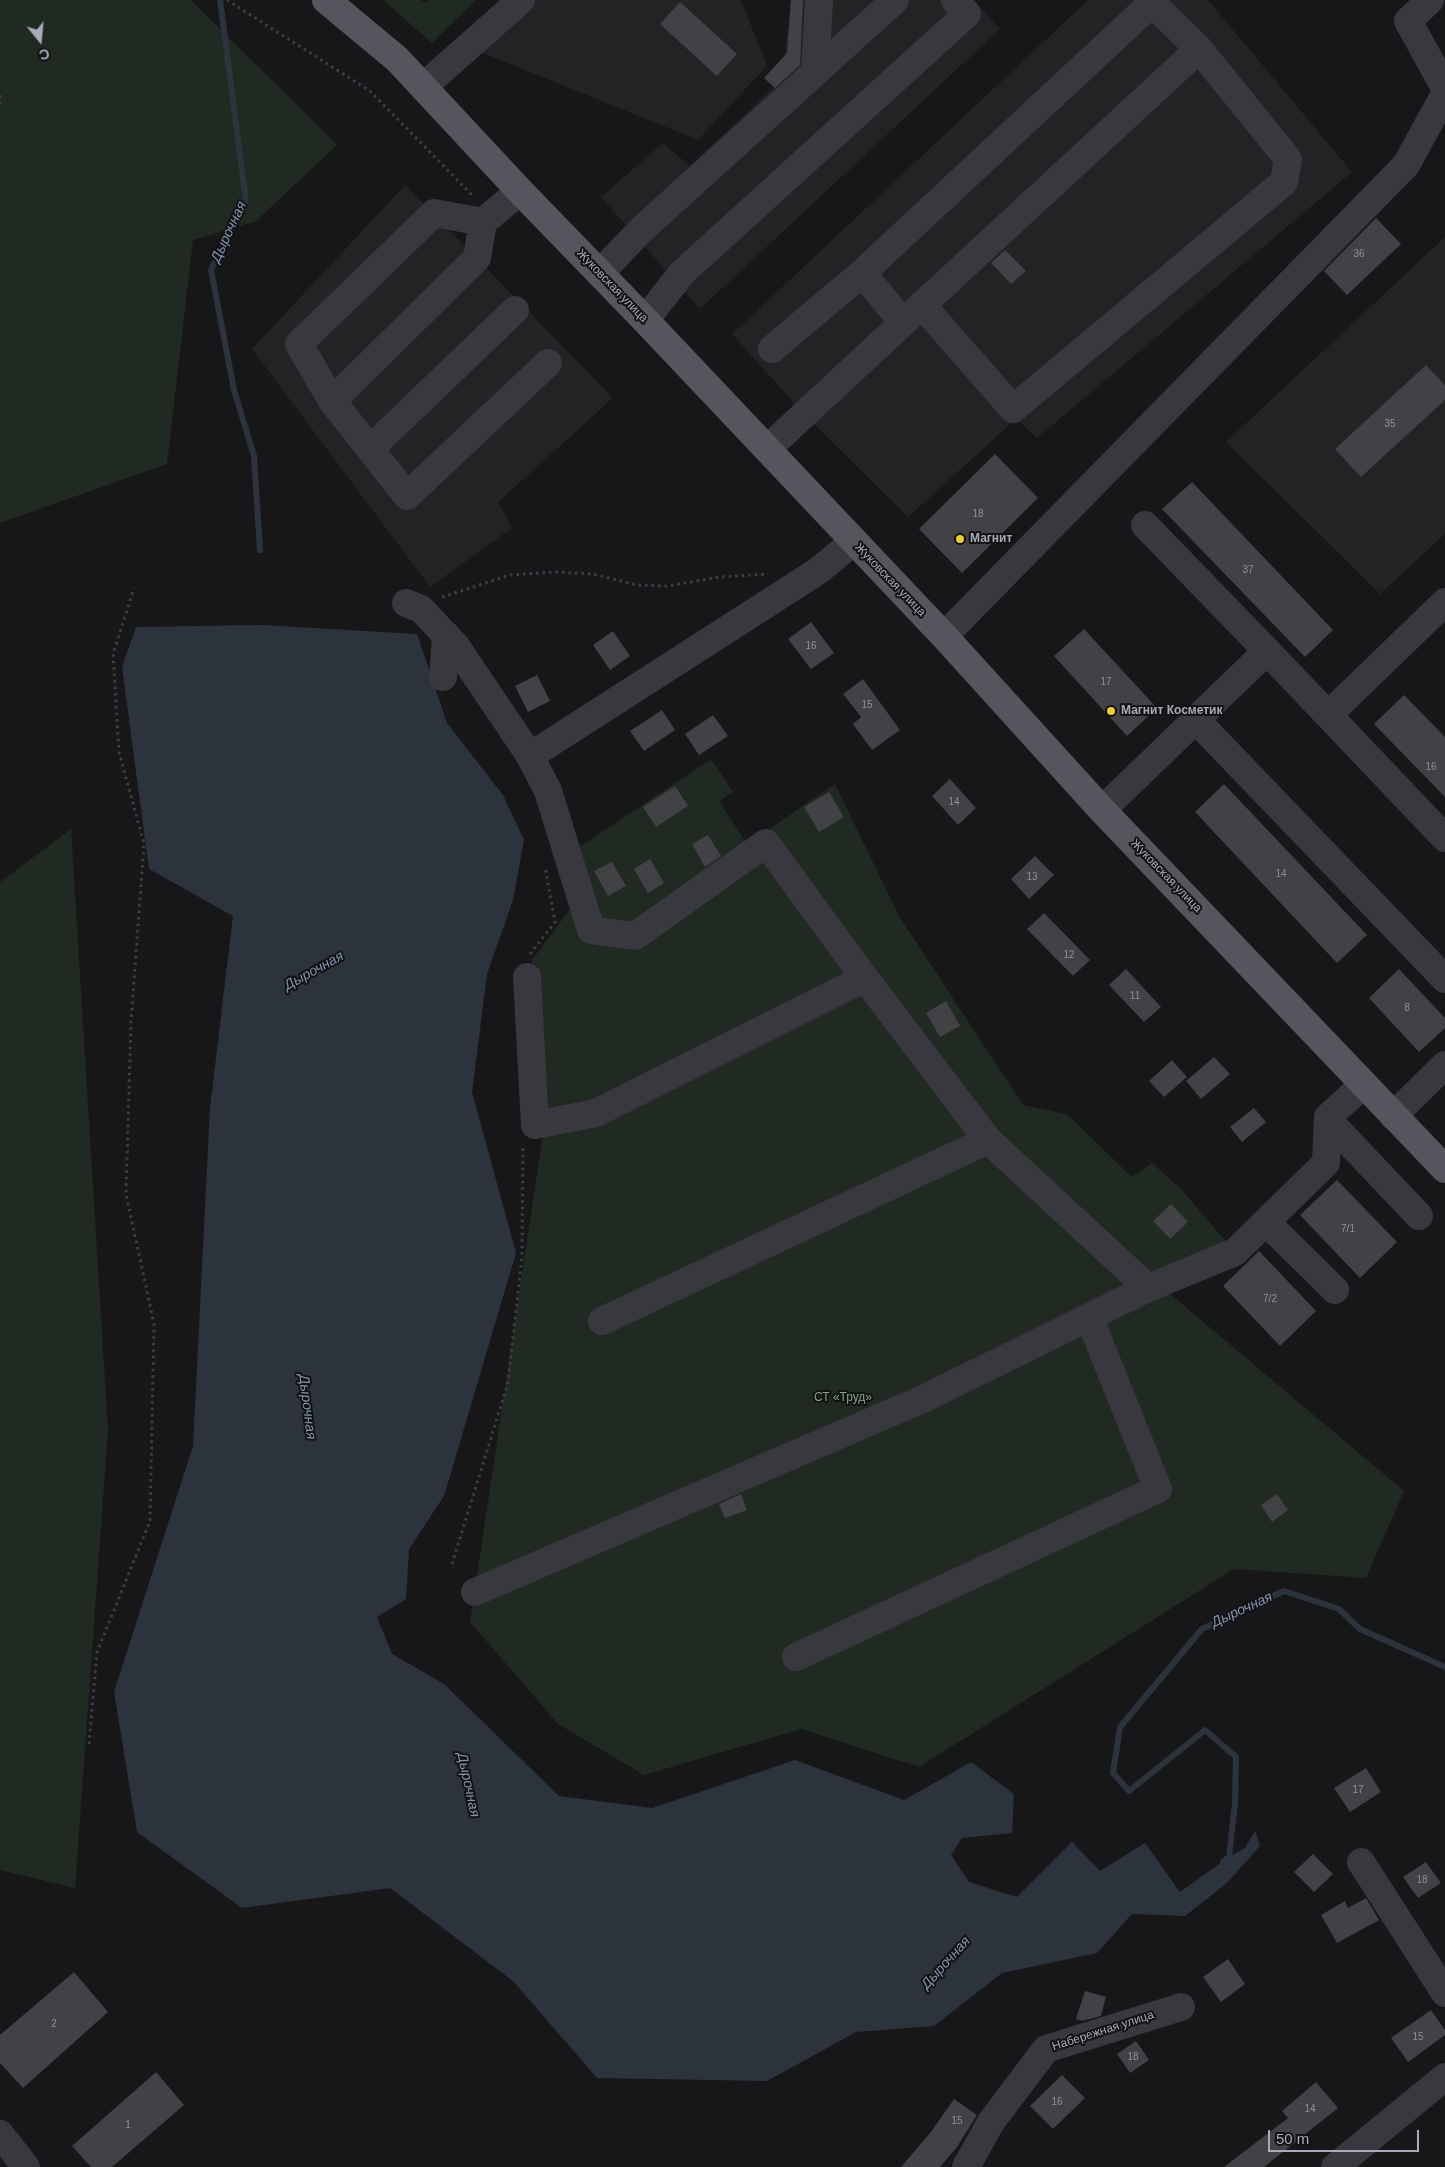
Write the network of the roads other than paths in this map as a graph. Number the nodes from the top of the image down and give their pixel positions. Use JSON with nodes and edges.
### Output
{"nodes":[{"id":1,"x":326,"y":0,"type":"edge"},
{"id":2,"x":521,"y":0,"type":"edge"},
{"id":3,"x":819,"y":0,"type":"edge"},
{"id":4,"x":955,"y":0,"type":"edge"},
{"id":5,"x":1430,"y":0,"type":"edge"},
{"id":6,"x":892,"y":1,"type":"edge"},
{"id":7,"x":1199,"y":49,"type":"junction"},
{"id":8,"x":815,"y":72,"type":"junction"},
{"id":9,"x":423,"y":87,"type":"junction"},
{"id":10,"x":1445,"y":88,"type":"edge"},
{"id":11,"x":1445,"y":94,"type":"edge"},
{"id":12,"x":520,"y":192,"type":"junction"},
{"id":13,"x":487,"y":219,"type":"junction"},
{"id":14,"x":862,"y":273,"type":"junction"},
{"id":15,"x":600,"y":274,"type":"junction"},
{"id":16,"x":515,"y":310,"type":"dead end"},
{"id":17,"x":912,"y":314,"type":"junction"},
{"id":18,"x":645,"y":320,"type":"junction"},
{"id":19,"x":772,"y":349,"type":"dead end"},
{"id":20,"x":548,"y":363,"type":"dead end"},
{"id":21,"x":332,"y":401,"type":"junction"},
{"id":22,"x":370,"y":449,"type":"junction"},
{"id":23,"x":767,"y":449,"type":"junction"},
{"id":24,"x":1145,"y":524,"type":"dead end"},
{"id":25,"x":853,"y":542,"type":"junction"},
{"id":26,"x":406,"y":603,"type":"dead end"},
{"id":27,"x":1445,"y":603,"type":"edge"},
{"id":28,"x":446,"y":635,"type":"junction"},
{"id":29,"x":944,"y":636,"type":"junction"},
{"id":30,"x":1267,"y":651,"type":"junction"},
{"id":31,"x":443,"y":676,"type":"dead end"},
{"id":32,"x":1328,"y":715,"type":"junction"},
{"id":33,"x":1196,"y":720,"type":"junction"},
{"id":34,"x":530,"y":756,"type":"junction"},
{"id":35,"x":1102,"y":810,"type":"junction"},
{"id":36,"x":1445,"y":838,"type":"edge"},
{"id":37,"x":526,"y":969,"type":"road end"},
{"id":38,"x":865,"y":978,"type":"junction"},
{"id":39,"x":1445,"y":979,"type":"edge"},
{"id":40,"x":1445,"y":1066,"type":"edge"},
{"id":41,"x":1364,"y":1084,"type":"junction"},
{"id":42,"x":1393,"y":1116,"type":"junction"},
{"id":43,"x":1328,"y":1120,"type":"junction"},
{"id":44,"x":988,"y":1140,"type":"junction"},
{"id":45,"x":1445,"y":1169,"type":"edge"},
{"id":46,"x":1419,"y":1216,"type":"dead end"},
{"id":47,"x":1266,"y":1222,"type":"junction"},
{"id":48,"x":1148,"y":1288,"type":"junction"},
{"id":49,"x":1335,"y":1290,"type":"dead end"},
{"id":50,"x":1089,"y":1317,"type":"junction"},
{"id":51,"x":602,"y":1321,"type":"dead end"},
{"id":52,"x":474,"y":1592,"type":"dead end"},
{"id":53,"x":796,"y":1657,"type":"dead end"},
{"id":54,"x":1361,"y":1862,"type":"dead end"},
{"id":55,"x":1445,"y":1993,"type":"edge"},
{"id":56,"x":1181,"y":2007,"type":"dead end"},
{"id":57,"x":1445,"y":2077,"type":"edge"},
{"id":58,"x":0,"y":2134,"type":"edge"},
{"id":59,"x":26,"y":2167,"type":"edge"},
{"id":60,"x":966,"y":2167,"type":"edge"},
{"id":61,"x":1335,"y":2167,"type":"edge"}],
"edges":[{"from":1,"to":9,"type":"main road","name":"Жуковская улица"},
{"from":2,"to":9,"type":"street"},
{"from":3,"to":8,"type":"street"},
{"from":4,"to":18,"type":"street"},
{"from":5,"to":10,"type":"street"},
{"from":6,"to":8,"type":"street"},
{"from":7,"to":14,"type":"street"},
{"from":7,"to":17,"type":"street"},
{"from":7,"to":17,"type":"street"},
{"from":8,"to":15,"type":"street"},
{"from":9,"to":12,"type":"main road","name":"Жуковская улица"},
{"from":11,"to":29,"type":"street"},
{"from":12,"to":13,"type":"street"},
{"from":12,"to":15,"type":"main road","name":"Жуковская улица"},
{"from":13,"to":21,"type":"street"},
{"from":13,"to":21,"type":"street"},
{"from":14,"to":17,"type":"street"},
{"from":14,"to":19,"type":"street"},
{"from":15,"to":18,"type":"main road","name":"Жуковская улица"},
{"from":16,"to":22,"type":"street"},
{"from":17,"to":23,"type":"street"},
{"from":18,"to":23,"type":"main road","name":"Жуковская улица"},
{"from":20,"to":22,"type":"street"},
{"from":21,"to":22,"type":"street"},
{"from":23,"to":25,"type":"main road","name":"Жуковская улица"},
{"from":24,"to":30,"type":"street"},
{"from":25,"to":29,"type":"main road","name":"Жуковская улица"},
{"from":25,"to":34,"type":"street"},
{"from":26,"to":28,"type":"street"},
{"from":27,"to":32,"type":"street"},
{"from":28,"to":31,"type":"street"},
{"from":28,"to":34,"type":"street"},
{"from":29,"to":35,"type":"main road","name":"Жуковская улица"},
{"from":30,"to":32,"type":"street"},
{"from":30,"to":33,"type":"street"},
{"from":32,"to":36,"type":"street"},
{"from":33,"to":35,"type":"street"},
{"from":33,"to":39,"type":"street"},
{"from":34,"to":38,"type":"street"},
{"from":35,"to":41,"type":"main road","name":"Жуковская улица"},
{"from":37,"to":38,"type":"street"},
{"from":38,"to":44,"type":"street"},
{"from":40,"to":42,"type":"street"},
{"from":41,"to":42,"type":"main road","name":"Жуковская улица"},
{"from":41,"to":43,"type":"street"},
{"from":42,"to":45,"type":"main road","name":"Жуковская улица"},
{"from":43,"to":46,"type":"street"},
{"from":43,"to":47,"type":"street"},
{"from":44,"to":48,"type":"street"},
{"from":44,"to":51,"type":"street"},
{"from":47,"to":48,"type":"street"},
{"from":47,"to":49,"type":"street"},
{"from":48,"to":50,"type":"street"},
{"from":50,"to":52,"type":"street"},
{"from":50,"to":53,"type":"street"},
{"from":54,"to":55,"type":"street"},
{"from":56,"to":60,"type":"street","name":"Набережная улица"},
{"from":57,"to":61,"type":"street"},
{"from":58,"to":59,"type":"street"}]}
